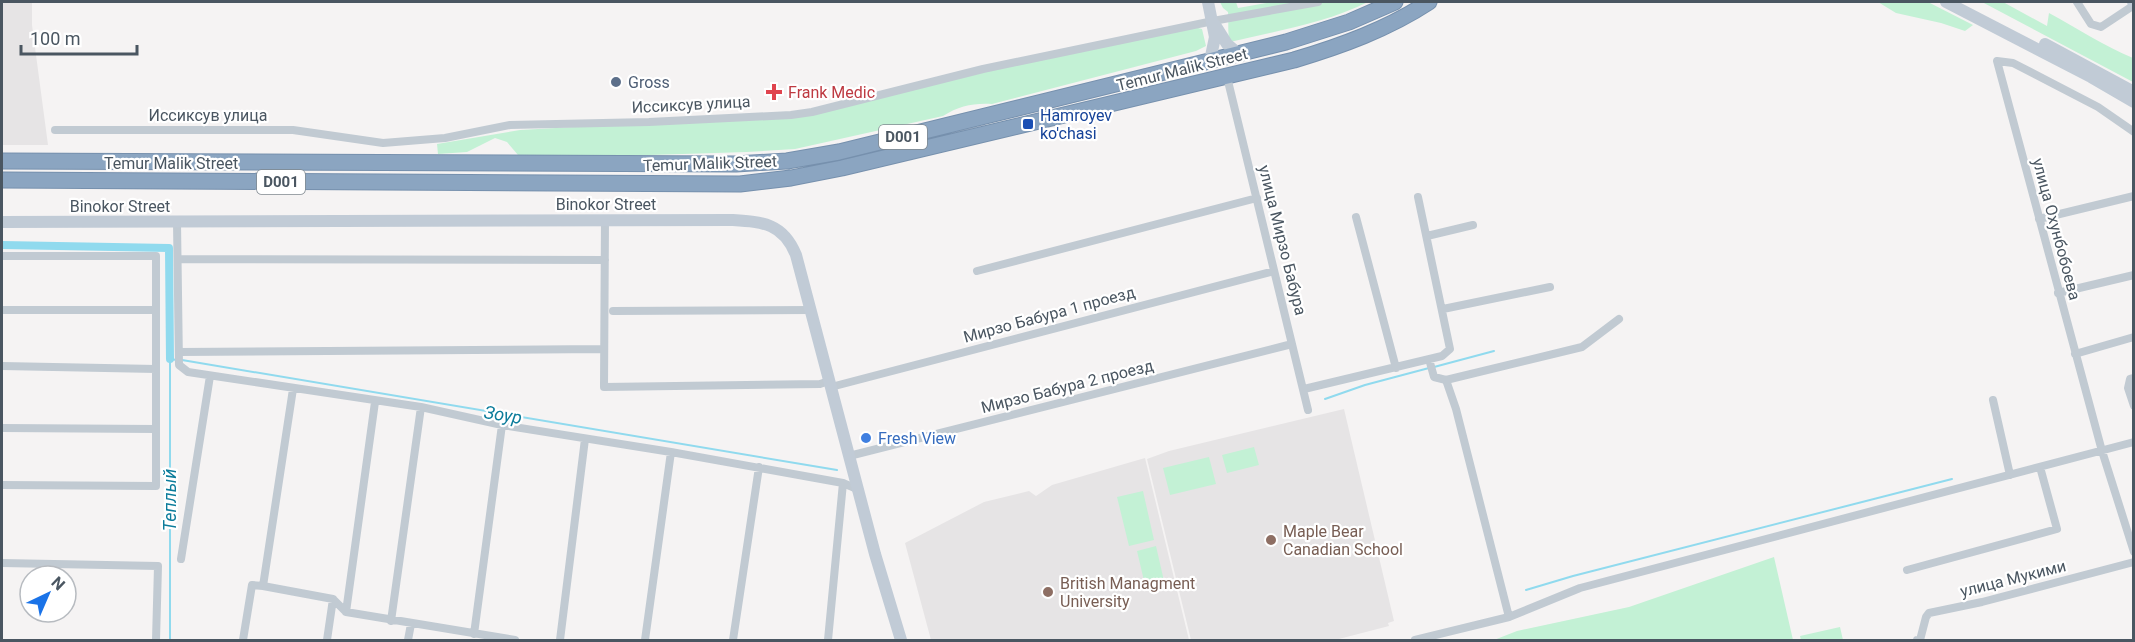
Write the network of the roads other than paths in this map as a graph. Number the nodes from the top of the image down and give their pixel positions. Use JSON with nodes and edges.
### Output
{"nodes":[{"id":1,"x":1208,"y":2,"type":"edge"},
{"id":2,"x":1318,"y":2,"type":"edge"},
{"id":3,"x":1395,"y":2,"type":"edge"},
{"id":4,"x":1429,"y":2,"type":"edge"},
{"id":5,"x":1440,"y":2,"type":"edge"},
{"id":6,"x":1946,"y":2,"type":"edge"},
{"id":7,"x":1964,"y":2,"type":"edge"},
{"id":8,"x":2077,"y":2,"type":"edge"},
{"id":9,"x":2133,"y":3,"type":"edge"},
{"id":10,"x":1213,"y":21,"type":"junction"},
{"id":11,"x":1392,"y":23,"type":"junction"},
{"id":12,"x":1239,"y":54,"type":"junction"},
{"id":13,"x":1210,"y":61,"type":"junction"},
{"id":14,"x":1227,"y":77,"type":"junction"},
{"id":15,"x":2133,"y":92,"type":"edge"},
{"id":16,"x":2133,"y":102,"type":"edge"},
{"id":17,"x":55,"y":130,"type":"dead end"},
{"id":18,"x":2133,"y":132,"type":"edge"},
{"id":19,"x":2,"y":162,"type":"edge"},
{"id":20,"x":560,"y":164,"type":"junction"},
{"id":21,"x":2,"y":180,"type":"edge"},
{"id":22,"x":560,"y":184,"type":"junction"},
{"id":23,"x":2133,"y":196,"type":"edge"},
{"id":24,"x":1418,"y":197,"type":"dead end"},
{"id":25,"x":1257,"y":198,"type":"junction"},
{"id":26,"x":1356,"y":217,"type":"dead end"},
{"id":27,"x":2039,"y":219,"type":"junction"},
{"id":28,"x":605,"y":220,"type":"junction"},
{"id":29,"x":2,"y":222,"type":"edge"},
{"id":30,"x":177,"y":222,"type":"junction"},
{"id":31,"x":1473,"y":225,"type":"dead end"},
{"id":32,"x":1427,"y":236,"type":"junction"},
{"id":33,"x":2,"y":256,"type":"edge"},
{"id":34,"x":179,"y":259,"type":"junction"},
{"id":35,"x":605,"y":260,"type":"junction"},
{"id":36,"x":977,"y":271,"type":"dead end"},
{"id":37,"x":1274,"y":271,"type":"junction"},
{"id":38,"x":2133,"y":275,"type":"edge"},
{"id":39,"x":1550,"y":287,"type":"dead end"},
{"id":40,"x":2058,"y":293,"type":"junction"},
{"id":41,"x":1443,"y":309,"type":"junction"},
{"id":42,"x":2,"y":310,"type":"edge"},
{"id":43,"x":156,"y":310,"type":"junction"},
{"id":44,"x":811,"y":310,"type":"junction"},
{"id":45,"x":613,"y":311,"type":"dead end"},
{"id":46,"x":1619,"y":319,"type":"dead end"},
{"id":47,"x":2133,"y":337,"type":"edge"},
{"id":48,"x":1293,"y":344,"type":"junction"},
{"id":49,"x":603,"y":349,"type":"junction"},
{"id":50,"x":179,"y":352,"type":"junction"},
{"id":51,"x":2075,"y":354,"type":"junction"},
{"id":52,"x":1429,"y":359,"type":"junction"},
{"id":53,"x":2,"y":366,"type":"edge"},
{"id":54,"x":1396,"y":368,"type":"junction"},
{"id":55,"x":156,"y":369,"type":"junction"},
{"id":56,"x":210,"y":376,"type":"junction"},
{"id":57,"x":2133,"y":378,"type":"edge"},
{"id":58,"x":1446,"y":380,"type":"junction"},
{"id":59,"x":830,"y":384,"type":"junction"},
{"id":60,"x":293,"y":389,"type":"junction"},
{"id":61,"x":1304,"y":390,"type":"junction"},
{"id":62,"x":1993,"y":400,"type":"dead end"},
{"id":63,"x":375,"y":402,"type":"junction"},
{"id":64,"x":2133,"y":406,"type":"edge"},
{"id":65,"x":421,"y":408,"type":"junction"},
{"id":66,"x":1308,"y":410,"type":"dead end"},
{"id":67,"x":502,"y":425,"type":"junction"},
{"id":68,"x":2,"y":428,"type":"edge"},
{"id":69,"x":156,"y":429,"type":"junction"},
{"id":70,"x":585,"y":439,"type":"junction"},
{"id":71,"x":2133,"y":442,"type":"edge"},
{"id":72,"x":2102,"y":451,"type":"junction"},
{"id":73,"x":671,"y":452,"type":"junction"},
{"id":74,"x":849,"y":456,"type":"junction"},
{"id":75,"x":759,"y":467,"type":"junction"},
{"id":76,"x":2040,"y":467,"type":"junction"},
{"id":77,"x":2010,"y":475,"type":"junction"},
{"id":78,"x":843,"y":483,"type":"junction"},
{"id":79,"x":2,"y":485,"type":"edge"},
{"id":80,"x":857,"y":489,"type":"junction"},
{"id":81,"x":2133,"y":552,"type":"edge"},
{"id":82,"x":181,"y":559,"type":"dead end"},
{"id":83,"x":2,"y":562,"type":"edge"},
{"id":84,"x":2133,"y":562,"type":"edge"},
{"id":85,"x":1907,"y":570,"type":"dead end"},
{"id":86,"x":263,"y":586,"type":"junction"},
{"id":87,"x":333,"y":599,"type":"junction"},
{"id":88,"x":346,"y":612,"type":"junction"},
{"id":89,"x":1509,"y":617,"type":"junction"},
{"id":90,"x":391,"y":621,"type":"junction"},
{"id":91,"x":411,"y":624,"type":"junction"},
{"id":92,"x":474,"y":634,"type":"junction"},
{"id":93,"x":491,"y":639,"type":"edge"},
{"id":94,"x":156,"y":640,"type":"edge"},
{"id":95,"x":243,"y":640,"type":"edge"},
{"id":96,"x":327,"y":640,"type":"edge"},
{"id":97,"x":408,"y":640,"type":"edge"},
{"id":98,"x":515,"y":640,"type":"edge"},
{"id":99,"x":560,"y":640,"type":"edge"},
{"id":100,"x":645,"y":640,"type":"edge"},
{"id":101,"x":733,"y":640,"type":"edge"},
{"id":102,"x":828,"y":640,"type":"edge"},
{"id":103,"x":901,"y":640,"type":"edge"},
{"id":104,"x":1416,"y":640,"type":"edge"},
{"id":105,"x":1917,"y":640,"type":"edge"}],
"edges":[{"from":1,"to":10,"type":"main road"},
{"from":2,"to":10,"type":"street","name":"Иссиксув улица"},
{"from":3,"to":12,"type":"highway","name":"Temur Malik Street","number":"D001"},
{"from":4,"to":11,"type":"highway","name":"Temur Malik Street","number":"D001"},
{"from":5,"to":11,"type":"highway"},
{"from":6,"to":16,"type":"main road"},
{"from":7,"to":15,"type":"main road"},
{"from":8,"to":9,"type":"street"},
{"from":10,"to":12,"type":"main road"},
{"from":10,"to":13,"type":"main road"},
{"from":10,"to":17,"type":"street","name":"Иссиксув улица"},
{"from":11,"to":14,"type":"highway","name":"Temur Malik Street","number":"D001"},
{"from":12,"to":13,"type":"highway","name":"Temur Malik Street","number":"D001"},
{"from":13,"to":20,"type":"highway","name":"Temur Malik Street","number":"D001"},
{"from":14,"to":22,"type":"highway","name":"Temur Malik Street","number":"D001"},
{"from":14,"to":25,"type":"street","name":"улица Мирзо Бабура"},
{"from":18,"to":27,"type":"street","name":"улица Охунбобоева"},
{"from":19,"to":20,"type":"highway","name":"Temur Malik Street","number":"D001"},
{"from":20,"to":22,"type":"highway"},
{"from":21,"to":22,"type":"highway","name":"Temur Malik Street","number":"D001"},
{"from":23,"to":27,"type":"street"},
{"from":24,"to":32,"type":"street"},
{"from":25,"to":36,"type":"street"},
{"from":25,"to":37,"type":"street","name":"улица Мирзо Бабура"},
{"from":26,"to":54,"type":"street"},
{"from":27,"to":40,"type":"street","name":"улица Охунбобоева"},
{"from":28,"to":30,"type":"main road","name":"Binokor Street"},
{"from":28,"to":35,"type":"street"},
{"from":28,"to":44,"type":"main road","name":"Binokor Street"},
{"from":29,"to":30,"type":"main road","name":"Binokor Street"},
{"from":30,"to":34,"type":"street"},
{"from":31,"to":32,"type":"street"},
{"from":32,"to":41,"type":"street"},
{"from":33,"to":43,"type":"street"},
{"from":34,"to":35,"type":"street"},
{"from":34,"to":50,"type":"street"},
{"from":35,"to":49,"type":"street"},
{"from":37,"to":48,"type":"street","name":"улица Мирзо Бабура"},
{"from":37,"to":59,"type":"street","name":"Мирзо Бабура 1 проезд"},
{"from":38,"to":40,"type":"street"},
{"from":39,"to":41,"type":"street"},
{"from":40,"to":51,"type":"street","name":"улица Охунбобоева"},
{"from":41,"to":52,"type":"street"},
{"from":42,"to":43,"type":"street"},
{"from":43,"to":55,"type":"street"},
{"from":44,"to":45,"type":"street"},
{"from":44,"to":59,"type":"main road","name":"Binokor Street"},
{"from":46,"to":58,"type":"street"},
{"from":47,"to":51,"type":"street"},
{"from":48,"to":61,"type":"street","name":"улица Мирзо Бабура"},
{"from":48,"to":74,"type":"street","name":"Мирзо Бабура 2 проезд"},
{"from":49,"to":50,"type":"street"},
{"from":49,"to":59,"type":"street","name":"Мирзо Бабура 1 проезд"},
{"from":50,"to":56,"type":"street"},
{"from":51,"to":72,"type":"street","name":"улица Охунбобоева"},
{"from":52,"to":54,"type":"street"},
{"from":52,"to":58,"type":"street"},
{"from":53,"to":55,"type":"street"},
{"from":54,"to":61,"type":"street"},
{"from":55,"to":69,"type":"street"},
{"from":56,"to":60,"type":"street"},
{"from":56,"to":82,"type":"street"},
{"from":57,"to":64,"type":"street"},
{"from":58,"to":89,"type":"street"},
{"from":59,"to":74,"type":"main road","name":"Binokor Street"},
{"from":60,"to":63,"type":"street"},
{"from":60,"to":86,"type":"street"},
{"from":61,"to":66,"type":"street","name":"улица Мирзо Бабура"},
{"from":62,"to":77,"type":"street"},
{"from":63,"to":65,"type":"street"},
{"from":63,"to":88,"type":"street"},
{"from":65,"to":67,"type":"street"},
{"from":65,"to":90,"type":"street"},
{"from":67,"to":70,"type":"street"},
{"from":67,"to":92,"type":"street"},
{"from":68,"to":69,"type":"street"},
{"from":69,"to":79,"type":"street"},
{"from":70,"to":73,"type":"street"},
{"from":70,"to":99,"type":"street"},
{"from":71,"to":72,"type":"street"},
{"from":72,"to":76,"type":"street"},
{"from":72,"to":81,"type":"street","name":"улица Охунбобоева"},
{"from":73,"to":75,"type":"street"},
{"from":73,"to":100,"type":"street"},
{"from":74,"to":80,"type":"main road","name":"Binokor Street"},
{"from":75,"to":78,"type":"street"},
{"from":75,"to":101,"type":"street"},
{"from":76,"to":77,"type":"street"},
{"from":76,"to":85,"type":"street"},
{"from":77,"to":89,"type":"street"},
{"from":78,"to":80,"type":"street"},
{"from":78,"to":102,"type":"street"},
{"from":80,"to":103,"type":"main road","name":"Binokor Street"},
{"from":83,"to":94,"type":"street"},
{"from":84,"to":105,"type":"street","name":"улица Мукими"},
{"from":86,"to":87,"type":"street"},
{"from":86,"to":95,"type":"street"},
{"from":87,"to":88,"type":"street"},
{"from":87,"to":96,"type":"street"},
{"from":88,"to":90,"type":"street"},
{"from":89,"to":104,"type":"street"},
{"from":90,"to":91,"type":"street"},
{"from":91,"to":92,"type":"street"},
{"from":91,"to":97,"type":"street"},
{"from":92,"to":93,"type":"street"},
{"from":93,"to":98,"type":"street"}]}
